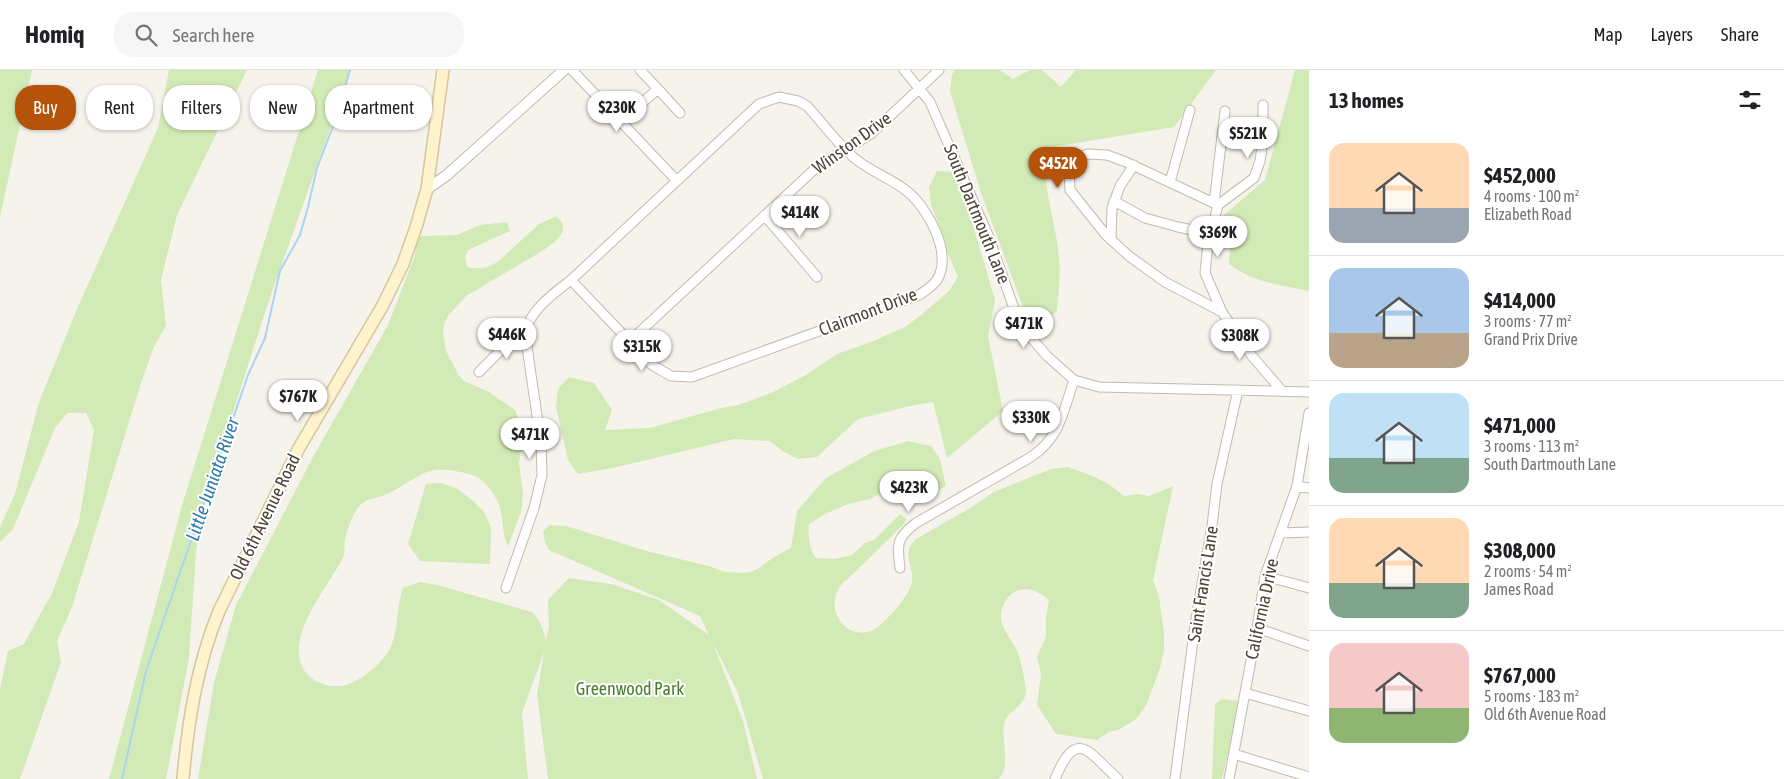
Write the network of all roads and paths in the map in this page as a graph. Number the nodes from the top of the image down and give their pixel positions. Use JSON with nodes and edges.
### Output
{"nodes":[{"id":1,"x":443,"y":70,"type":"edge"},
{"id":2,"x":564,"y":70,"type":"edge"},
{"id":3,"x":572,"y":70,"type":"edge"},
{"id":4,"x":640,"y":70,"type":"edge"},
{"id":5,"x":904,"y":70,"type":"edge"},
{"id":6,"x":940,"y":70,"type":"edge"},
{"id":7,"x":658,"y":89,"type":"junction"},
{"id":8,"x":921,"y":89,"type":"junction"},
{"id":9,"x":1263,"y":105,"type":"dead end"},
{"id":10,"x":1190,"y":110,"type":"dead end"},
{"id":11,"x":1225,"y":110,"type":"dead end"},
{"id":12,"x":680,"y":113,"type":"dead end"},
{"id":13,"x":621,"y":121,"type":"junction"},
{"id":14,"x":846,"y":150,"type":"junction"},
{"id":15,"x":1134,"y":165,"type":"junction"},
{"id":16,"x":677,"y":181,"type":"junction"},
{"id":17,"x":1170,"y":182,"type":"junction"},
{"id":18,"x":427,"y":189,"type":"junction"},
{"id":19,"x":1114,"y":202,"type":"junction"},
{"id":20,"x":1216,"y":204,"type":"junction"},
{"id":21,"x":765,"y":216,"type":"junction"},
{"id":22,"x":1211,"y":234,"type":"junction"},
{"id":23,"x":1111,"y":240,"type":"junction"},
{"id":24,"x":817,"y":276,"type":"dead end"},
{"id":25,"x":571,"y":280,"type":"junction"},
{"id":26,"x":1222,"y":312,"type":"junction"},
{"id":27,"x":525,"y":333,"type":"junction"},
{"id":28,"x":630,"y":341,"type":"junction"},
{"id":29,"x":479,"y":372,"type":"dead end"},
{"id":30,"x":1074,"y":380,"type":"junction"},
{"id":31,"x":1238,"y":390,"type":"junction"},
{"id":32,"x":1282,"y":391,"type":"junction"},
{"id":33,"x":1309,"y":392,"type":"edge"},
{"id":34,"x":1309,"y":413,"type":"edge"},
{"id":35,"x":1297,"y":486,"type":"junction"},
{"id":36,"x":1309,"y":488,"type":"edge"},
{"id":37,"x":1309,"y":532,"type":"edge"},
{"id":38,"x":1280,"y":533,"type":"junction"},
{"id":39,"x":900,"y":568,"type":"dead end"},
{"id":40,"x":1265,"y":576,"type":"junction"},
{"id":41,"x":506,"y":588,"type":"dead end"},
{"id":42,"x":1309,"y":588,"type":"edge"},
{"id":43,"x":1257,"y":628,"type":"junction"},
{"id":44,"x":1309,"y":646,"type":"edge"},
{"id":45,"x":1245,"y":693,"type":"junction"},
{"id":46,"x":1309,"y":712,"type":"edge"},
{"id":47,"x":1234,"y":754,"type":"junction"},
{"id":48,"x":1309,"y":777,"type":"edge"},
{"id":49,"x":182,"y":779,"type":"edge"},
{"id":50,"x":1055,"y":779,"type":"edge"},
{"id":51,"x":1118,"y":779,"type":"edge"},
{"id":52,"x":1175,"y":779,"type":"edge"},
{"id":53,"x":1228,"y":779,"type":"edge"}],
"edges":[{"from":1,"to":18,"type":"main road","name":"Old 6th Avenue Road"},
{"from":2,"to":18,"type":"street"},
{"from":3,"to":13,"type":"street"},
{"from":4,"to":7,"type":"street"},
{"from":5,"to":8,"type":"street","name":"South Dartmouth Lane"},
{"from":6,"to":8,"type":"street","name":"Winston Drive"},
{"from":7,"to":12,"type":"street"},
{"from":7,"to":13,"type":"street"},
{"from":8,"to":14,"type":"street","name":"Winston Drive"},
{"from":8,"to":30,"type":"street","name":"South Dartmouth Lane"},
{"from":9,"to":20,"type":"street"},
{"from":10,"to":17,"type":"street"},
{"from":11,"to":20,"type":"street"},
{"from":13,"to":16,"type":"street"},
{"from":14,"to":16,"type":"street","name":"Clairmont Drive"},
{"from":14,"to":21,"type":"street","name":"Winston Drive"},
{"from":14,"to":28,"type":"street","name":"Clairmont Drive"},
{"from":15,"to":17,"type":"street"},
{"from":15,"to":19,"type":"street"},
{"from":15,"to":23,"type":"street"},
{"from":16,"to":25,"type":"street","name":"Clairmont Drive"},
{"from":17,"to":20,"type":"street"},
{"from":18,"to":49,"type":"main road","name":"Old 6th Avenue Road"},
{"from":19,"to":22,"type":"street"},
{"from":19,"to":23,"type":"street"},
{"from":20,"to":22,"type":"street"},
{"from":21,"to":24,"type":"street"},
{"from":21,"to":28,"type":"street","name":"Winston Drive"},
{"from":22,"to":26,"type":"street"},
{"from":23,"to":26,"type":"street"},
{"from":25,"to":27,"type":"street","name":"Clairmont Drive"},
{"from":25,"to":28,"type":"street","name":"Clairmont Drive"},
{"from":26,"to":32,"type":"street"},
{"from":27,"to":29,"type":"street","name":"Clairmont Drive"},
{"from":27,"to":41,"type":"street"},
{"from":30,"to":31,"type":"street","name":"South Dartmouth Lane"},
{"from":30,"to":39,"type":"street"},
{"from":31,"to":32,"type":"street","name":"South Dartmouth Lane"},
{"from":31,"to":52,"type":"street","name":"Saint Francis Lane"},
{"from":32,"to":33,"type":"street","name":"South Dartmouth Lane"},
{"from":34,"to":35,"type":"street","name":"California Drive"},
{"from":35,"to":36,"type":"street"},
{"from":35,"to":38,"type":"street","name":"California Drive"},
{"from":37,"to":38,"type":"street"},
{"from":38,"to":40,"type":"street","name":"California Drive"},
{"from":40,"to":42,"type":"street"},
{"from":40,"to":43,"type":"street","name":"California Drive"},
{"from":43,"to":44,"type":"street"},
{"from":43,"to":45,"type":"street","name":"California Drive"},
{"from":45,"to":46,"type":"street"},
{"from":45,"to":47,"type":"street","name":"California Drive"},
{"from":47,"to":48,"type":"street"},
{"from":47,"to":53,"type":"street","name":"California Drive"},
{"from":50,"to":51,"type":"street"}]}
